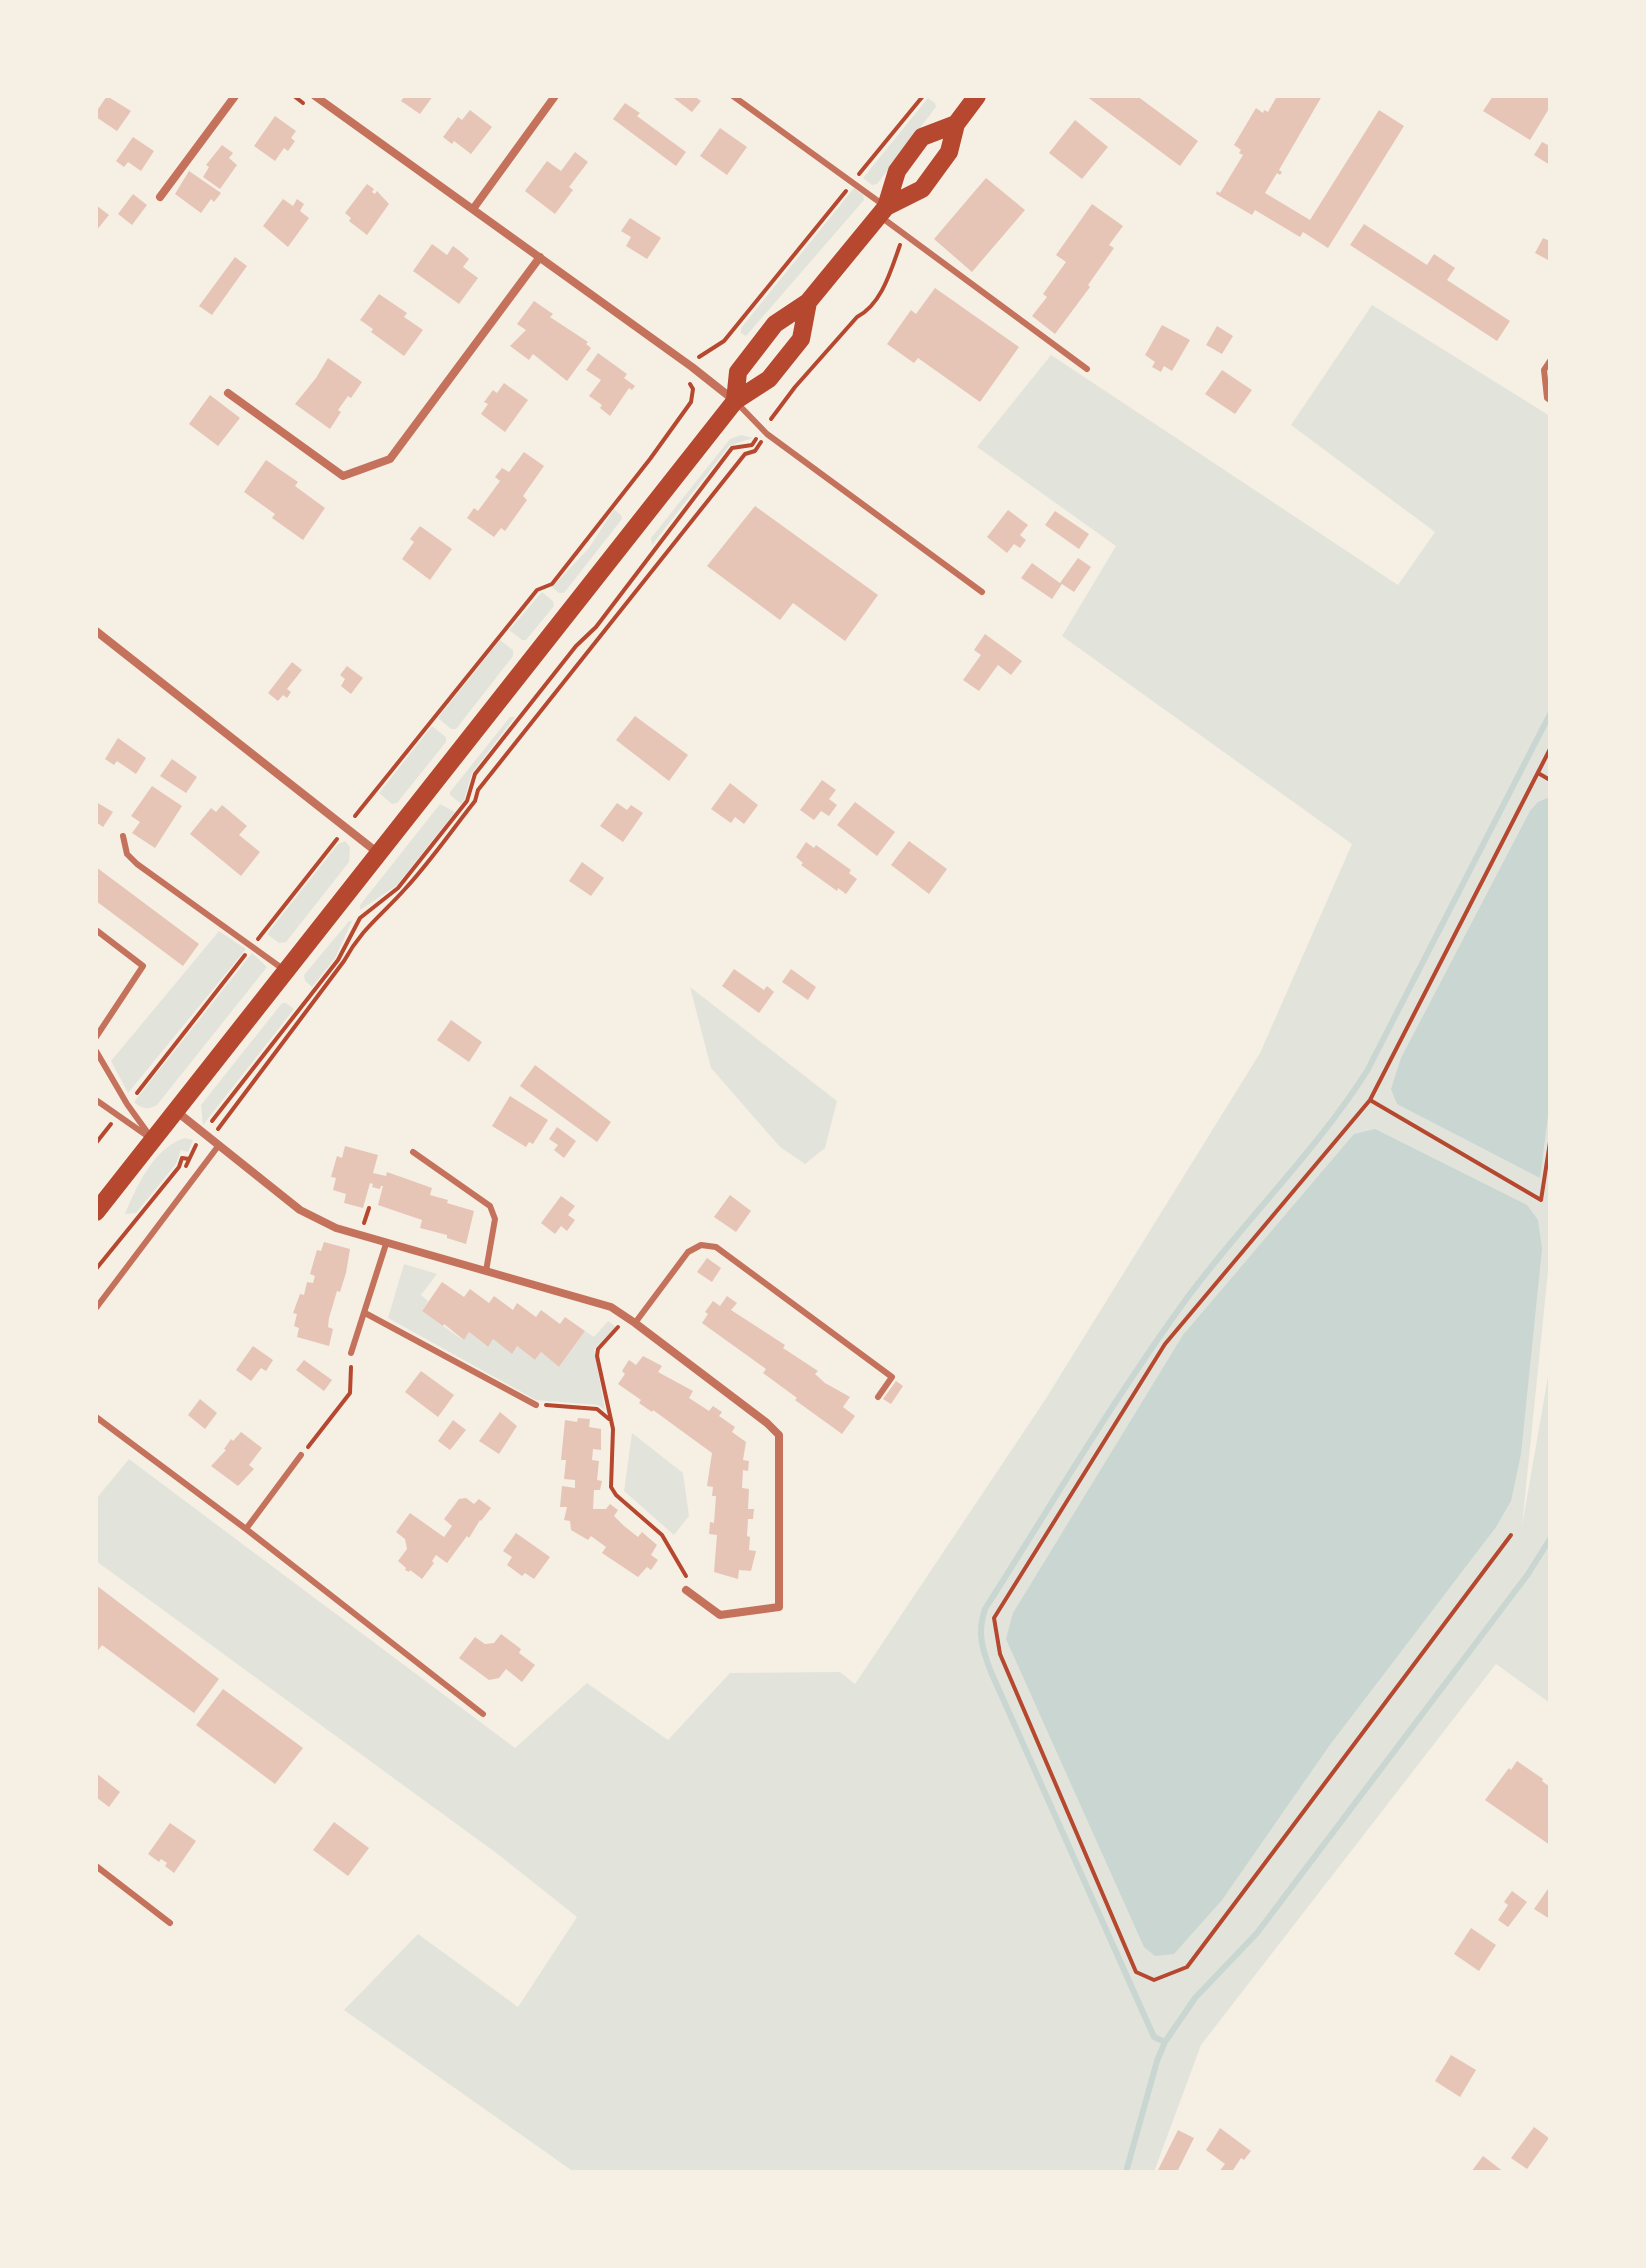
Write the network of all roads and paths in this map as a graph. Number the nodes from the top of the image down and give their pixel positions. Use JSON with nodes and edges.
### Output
{"nodes":[{"id":1,"x":235,"y":96,"type":"edge"},
{"id":2,"x":315,"y":96,"type":"edge"},
{"id":3,"x":555,"y":96,"type":"edge"},
{"id":4,"x":733,"y":96,"type":"edge"},
{"id":5,"x":923,"y":96,"type":"edge"},
{"id":6,"x":977,"y":96,"type":"edge"},
{"id":7,"x":956,"y":124,"type":"junction"},
{"id":8,"x":852,"y":183,"type":"junction"},
{"id":9,"x":160,"y":197,"type":"dead end"},
{"id":10,"x":473,"y":209,"type":"junction"},
{"id":11,"x":883,"y":212,"type":"junction"},
{"id":12,"x":540,"y":257,"type":"junction"},
{"id":13,"x":808,"y":302,"type":"junction"},
{"id":14,"x":1550,"y":361,"type":"edge"},
{"id":15,"x":692,"y":367,"type":"junction"},
{"id":16,"x":1087,"y":369,"type":"dead end"},
{"id":17,"x":228,"y":393,"type":"dead end"},
{"id":18,"x":1550,"y":400,"type":"edge"},
{"id":19,"x":735,"y":401,"type":"junction"},
{"id":20,"x":767,"y":434,"type":"junction"},
{"id":21,"x":982,"y":592,"type":"dead end"},
{"id":22,"x":606,"y":613,"type":"dead end"},
{"id":23,"x":96,"y":631,"type":"edge"},
{"id":24,"x":1550,"y":749,"type":"edge"},
{"id":25,"x":1538,"y":773,"type":"junction"},
{"id":26,"x":1550,"y":780,"type":"edge"},
{"id":27,"x":346,"y":828,"type":"junction"},
{"id":28,"x":123,"y":836,"type":"dead end"},
{"id":29,"x":379,"y":854,"type":"junction"},
{"id":30,"x":96,"y":930,"type":"edge"},
{"id":31,"x":252,"y":946,"type":"junction"},
{"id":32,"x":286,"y":971,"type":"junction"},
{"id":33,"x":96,"y":1037,"type":"edge"},
{"id":34,"x":96,"y":1051,"type":"edge"},
{"id":35,"x":96,"y":1100,"type":"edge"},
{"id":36,"x":1370,"y":1100,"type":"junction"},
{"id":37,"x":127,"y":1104,"type":"junction"},
{"id":38,"x":175,"y":1110,"type":"junction"},
{"id":39,"x":118,"y":1115,"type":"junction"},
{"id":40,"x":207,"y":1136,"type":"junction"},
{"id":41,"x":152,"y":1139,"type":"junction"},
{"id":42,"x":1550,"y":1142,"type":"edge"},
{"id":43,"x":96,"y":1143,"type":"edge"},
{"id":44,"x":219,"y":1145,"type":"junction"},
{"id":45,"x":413,"y":1152,"type":"dead end"},
{"id":46,"x":369,"y":1208,"type":"dead end"},
{"id":47,"x":96,"y":1212,"type":"edge"},
{"id":48,"x":364,"y":1225,"type":"dead end"},
{"id":49,"x":386,"y":1244,"type":"junction"},
{"id":50,"x":96,"y":1269,"type":"edge"},
{"id":51,"x":486,"y":1271,"type":"junction"},
{"id":52,"x":96,"y":1308,"type":"edge"},
{"id":53,"x":365,"y":1313,"type":"junction"},
{"id":54,"x":635,"y":1323,"type":"junction"},
{"id":55,"x":621,"y":1324,"type":"dead end"},
{"id":56,"x":351,"y":1353,"type":"joint"},
{"id":57,"x":878,"y":1397,"type":"dead end"},
{"id":58,"x":536,"y":1405,"type":"joint"},
{"id":59,"x":96,"y":1417,"type":"edge"},
{"id":60,"x":610,"y":1420,"type":"junction"},
{"id":61,"x":301,"y":1455,"type":"joint"},
{"id":62,"x":246,"y":1529,"type":"junction"},
{"id":63,"x":1511,"y":1535,"type":"dead end"},
{"id":64,"x":686,"y":1590,"type":"joint"},
{"id":65,"x":483,"y":1714,"type":"dead end"},
{"id":66,"x":96,"y":1866,"type":"edge"},
{"id":67,"x":170,"y":1923,"type":"dead end"}],
"edges":[{"from":1,"to":9,"type":"street"},
{"from":2,"to":10,"type":"street"},
{"from":3,"to":10,"type":"street"},
{"from":4,"to":8,"type":"lane"},
{"from":5,"to":8,"type":"path"},
{"from":6,"to":7,"type":"main road"},
{"from":7,"to":11,"type":"main road"},
{"from":7,"to":11,"type":"main road"},
{"from":8,"to":11,"type":"lane"},
{"from":8,"to":15,"type":"path"},
{"from":10,"to":12,"type":"street"},
{"from":11,"to":13,"type":"main road"},
{"from":11,"to":16,"type":"lane"},
{"from":12,"to":15,"type":"street"},
{"from":12,"to":17,"type":"street"},
{"from":13,"to":19,"type":"main road"},
{"from":13,"to":19,"type":"main road"},
{"from":14,"to":18,"type":"lane"},
{"from":15,"to":19,"type":"street"},
{"from":15,"to":27,"type":"path"},
{"from":19,"to":20,"type":"lane"},
{"from":19,"to":29,"type":"main road"},
{"from":20,"to":21,"type":"lane"},
{"from":20,"to":40,"type":"path"},
{"from":22,"to":40,"type":"path"},
{"from":23,"to":27,"type":"street"},
{"from":24,"to":25,"type":"path"},
{"from":25,"to":26,"type":"path"},
{"from":25,"to":36,"type":"path"},
{"from":27,"to":29,"type":"street"},
{"from":27,"to":31,"type":"path"},
{"from":28,"to":31,"type":"lane"},
{"from":29,"to":32,"type":"main road"},
{"from":30,"to":33,"type":"lane"},
{"from":31,"to":32,"type":"lane"},
{"from":31,"to":37,"type":"path"},
{"from":32,"to":38,"type":"main road"},
{"from":34,"to":37,"type":"lane"},
{"from":35,"to":39,"type":"lane"},
{"from":36,"to":42,"type":"path"},
{"from":36,"to":63,"type":"path"},
{"from":37,"to":41,"type":"lane"},
{"from":38,"to":40,"type":"street"},
{"from":38,"to":41,"type":"main road"},
{"from":39,"to":41,"type":"lane"},
{"from":39,"to":43,"type":"path"},
{"from":40,"to":44,"type":"street"},
{"from":40,"to":50,"type":"path"},
{"from":41,"to":47,"type":"main road"},
{"from":44,"to":49,"type":"street"},
{"from":44,"to":52,"type":"lane"},
{"from":45,"to":51,"type":"lane"},
{"from":46,"to":48,"type":"path"},
{"from":49,"to":51,"type":"street"},
{"from":49,"to":53,"type":"lane"},
{"from":51,"to":54,"type":"street"},
{"from":53,"to":56,"type":"lane"},
{"from":53,"to":58,"type":"lane"},
{"from":54,"to":57,"type":"lane"},
{"from":54,"to":64,"type":"street"},
{"from":55,"to":60,"type":"path"},
{"from":56,"to":61,"type":"path"},
{"from":58,"to":60,"type":"path"},
{"from":59,"to":62,"type":"lane"},
{"from":60,"to":64,"type":"path"},
{"from":61,"to":62,"type":"lane"},
{"from":62,"to":65,"type":"lane"},
{"from":66,"to":67,"type":"lane"}]}
